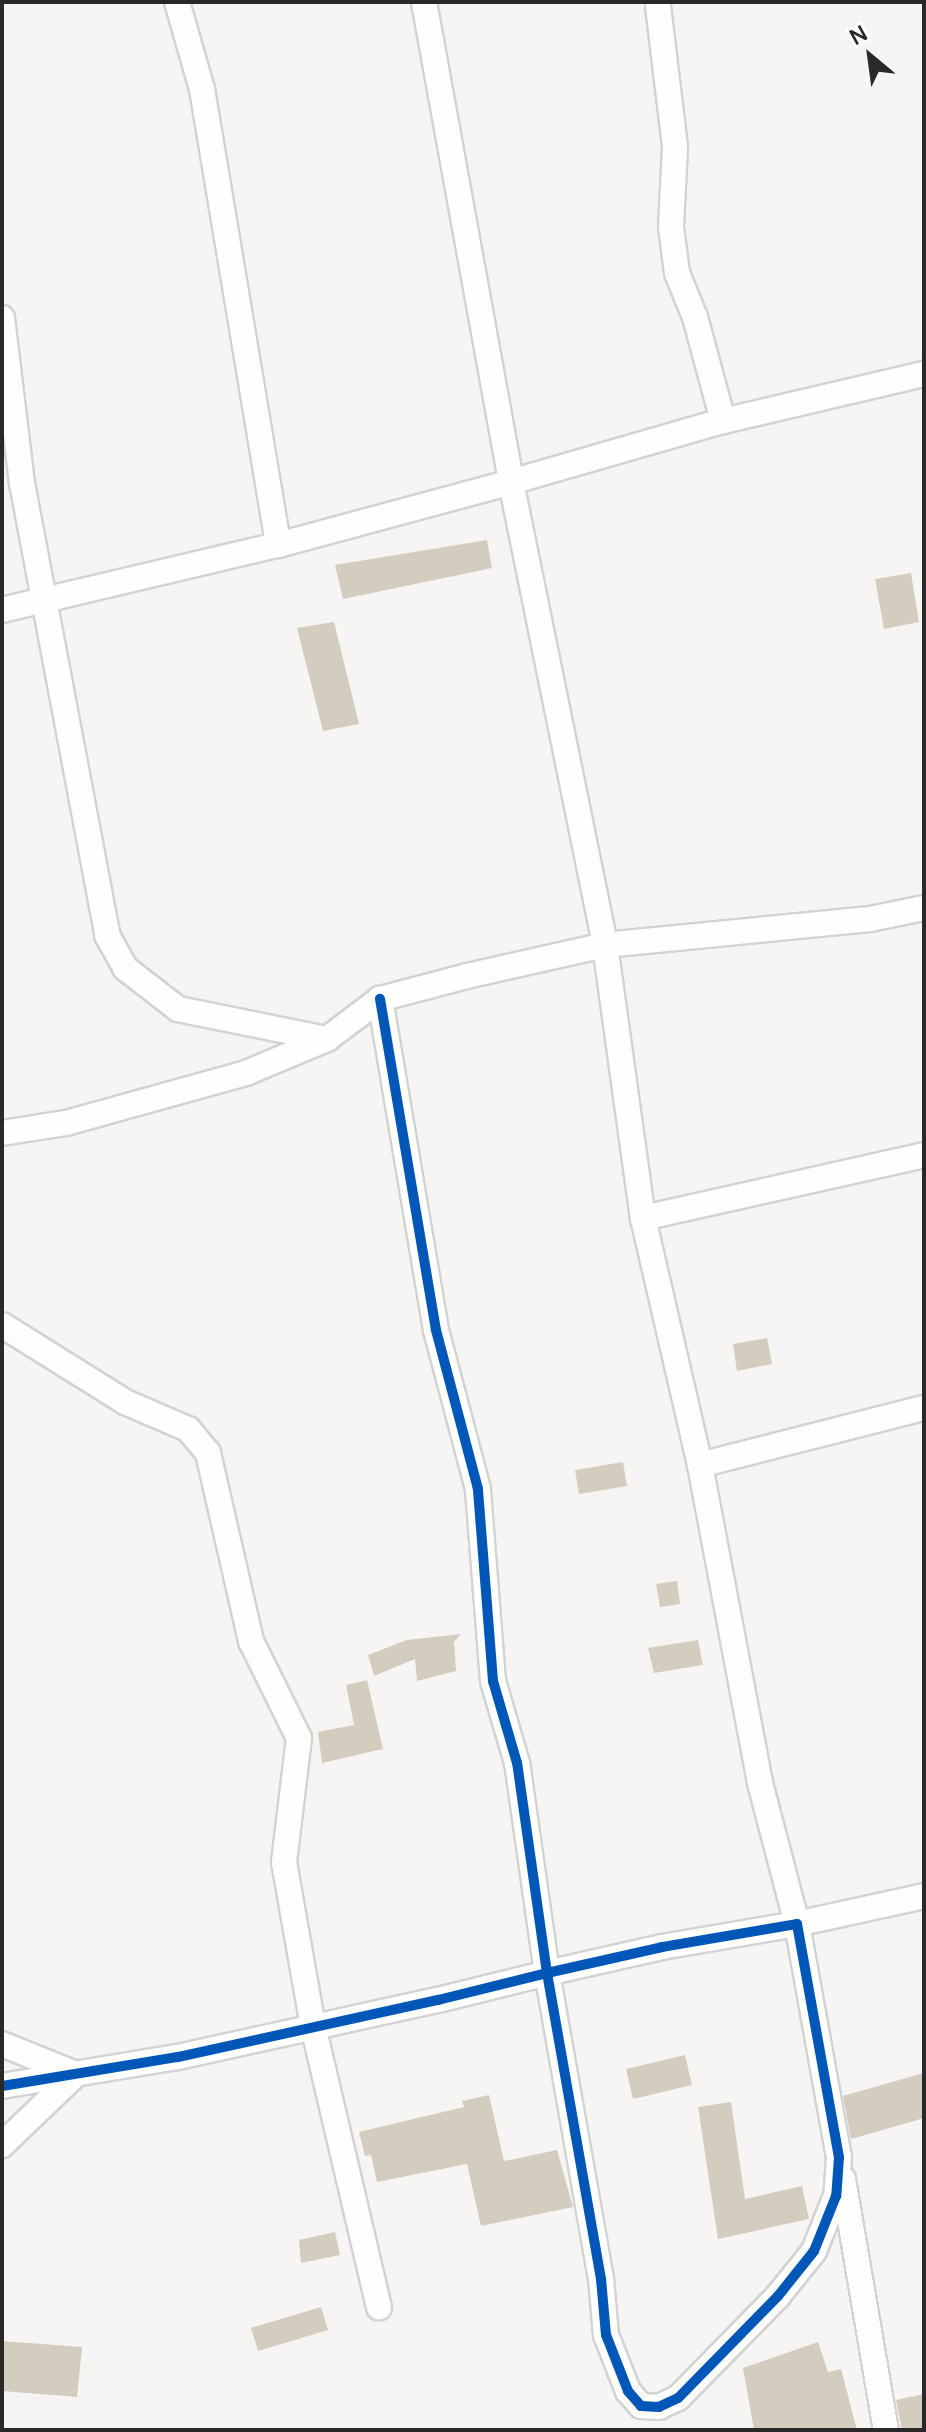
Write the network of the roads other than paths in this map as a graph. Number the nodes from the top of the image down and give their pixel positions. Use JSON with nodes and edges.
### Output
{"nodes":[{"id":1,"x":177,"y":2,"type":"edge"},
{"id":2,"x":424,"y":2,"type":"edge"},
{"id":3,"x":658,"y":6,"type":"dead end"},
{"id":4,"x":2,"y":318,"type":"edge"},
{"id":5,"x":924,"y":374,"type":"edge"},
{"id":6,"x":723,"y":421,"type":"junction"},
{"id":7,"x":511,"y":482,"type":"junction"},
{"id":8,"x":278,"y":545,"type":"junction"},
{"id":9,"x":44,"y":598,"type":"junction"},
{"id":10,"x":2,"y":610,"type":"edge"},
{"id":11,"x":924,"y":908,"type":"edge"},
{"id":12,"x":605,"y":945,"type":"junction"},
{"id":13,"x":380,"y":999,"type":"junction"},
{"id":14,"x":327,"y":1039,"type":"junction"},
{"id":15,"x":2,"y":1133,"type":"edge"},
{"id":16,"x":924,"y":1155,"type":"edge"},
{"id":17,"x":643,"y":1218,"type":"junction"},
{"id":18,"x":2,"y":1325,"type":"edge"},
{"id":19,"x":924,"y":1408,"type":"edge"},
{"id":20,"x":700,"y":1465,"type":"junction"},
{"id":21,"x":924,"y":1896,"type":"edge"},
{"id":22,"x":797,"y":1924,"type":"junction"},
{"id":23,"x":547,"y":1973,"type":"junction"},
{"id":24,"x":313,"y":2026,"type":"junction"},
{"id":25,"x":2,"y":2044,"type":"edge"},
{"id":26,"x":76,"y":2074,"type":"junction"},
{"id":27,"x":2,"y":2086,"type":"edge"},
{"id":28,"x":2,"y":2145,"type":"edge"},
{"id":29,"x":839,"y":2157,"type":"junction"},
{"id":30,"x":379,"y":2307,"type":"dead end"},
{"id":31,"x":886,"y":2430,"type":"edge"}],
"edges":[{"from":1,"to":8,"type":"street"},
{"from":2,"to":7,"type":"street"},
{"from":3,"to":6,"type":"street"},
{"from":4,"to":9,"type":"street"},
{"from":5,"to":6,"type":"street"},
{"from":6,"to":7,"type":"street"},
{"from":7,"to":8,"type":"street"},
{"from":7,"to":12,"type":"street"},
{"from":8,"to":9,"type":"street"},
{"from":9,"to":10,"type":"street"},
{"from":9,"to":14,"type":"street"},
{"from":11,"to":12,"type":"street"},
{"from":12,"to":13,"type":"street"},
{"from":12,"to":17,"type":"street"},
{"from":13,"to":14,"type":"street"},
{"from":13,"to":23,"type":"street"},
{"from":14,"to":15,"type":"street"},
{"from":16,"to":17,"type":"street"},
{"from":17,"to":20,"type":"street"},
{"from":18,"to":24,"type":"street"},
{"from":19,"to":20,"type":"street"},
{"from":20,"to":22,"type":"street"},
{"from":21,"to":22,"type":"street"},
{"from":22,"to":23,"type":"street"},
{"from":22,"to":29,"type":"street"},
{"from":23,"to":24,"type":"street"},
{"from":23,"to":29,"type":"street"},
{"from":24,"to":26,"type":"street"},
{"from":24,"to":30,"type":"street"},
{"from":25,"to":26,"type":"street"},
{"from":26,"to":27,"type":"street"},
{"from":26,"to":28,"type":"street"},
{"from":29,"to":31,"type":"street"}]}
